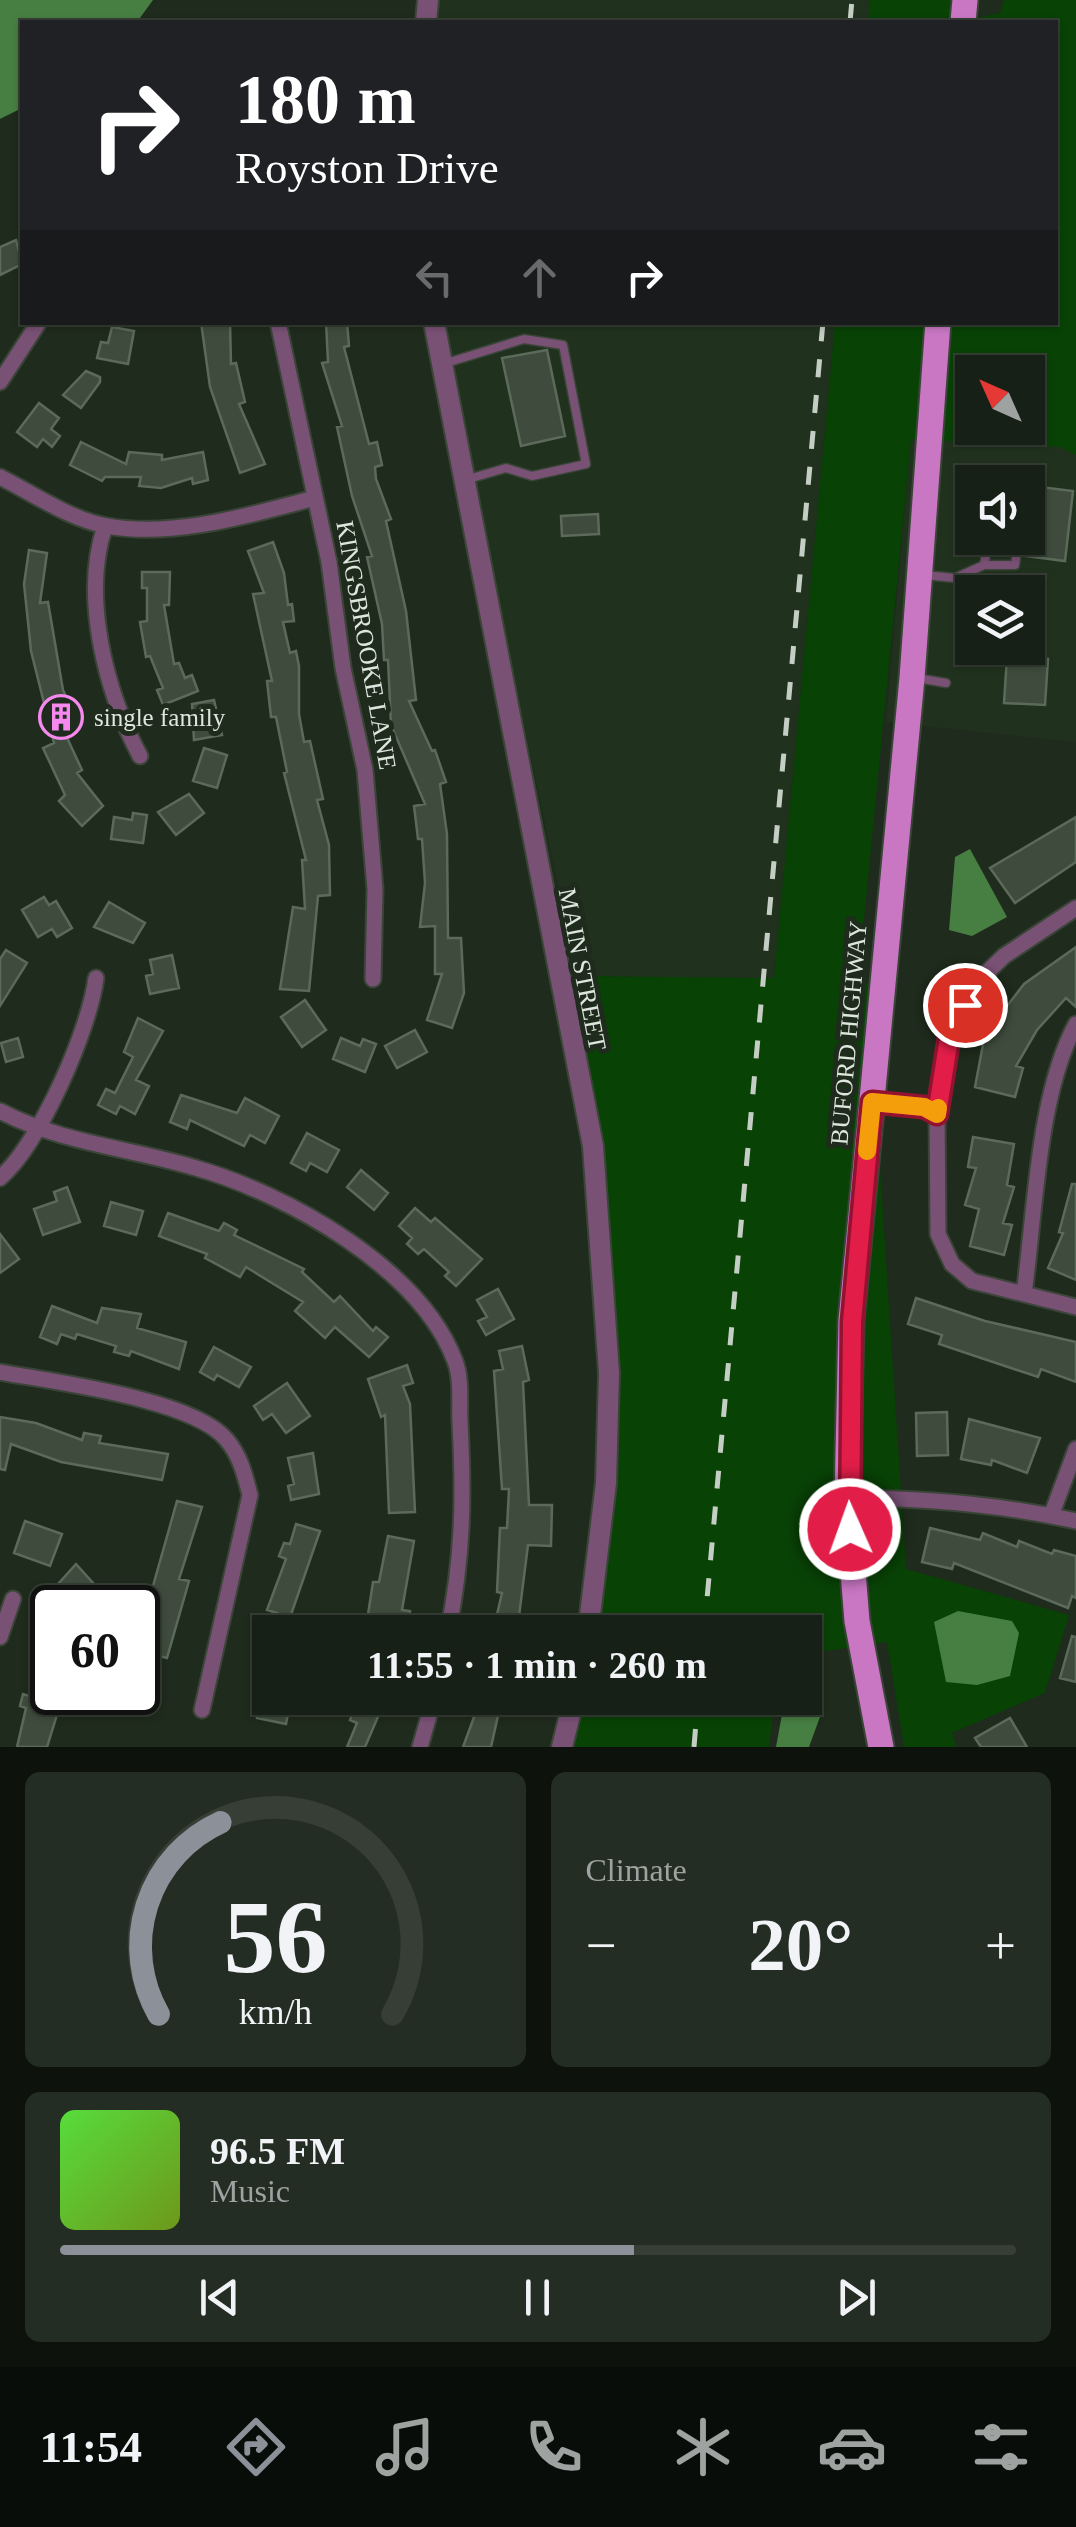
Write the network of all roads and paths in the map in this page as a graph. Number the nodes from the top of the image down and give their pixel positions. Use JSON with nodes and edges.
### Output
{"nodes":[{"id":1,"x":37,"y":325,"type":"edge"},
{"id":2,"x":279,"y":325,"type":"edge"},
{"id":3,"x":434,"y":325,"type":"edge"},
{"id":4,"x":938,"y":325,"type":"edge"},
{"id":5,"x":439,"y":365,"type":"junction"},
{"id":6,"x":0,"y":382,"type":"edge"},
{"id":7,"x":0,"y":477,"type":"edge"},
{"id":8,"x":461,"y":480,"type":"junction"},
{"id":9,"x":315,"y":498,"type":"junction"},
{"id":10,"x":105,"y":526,"type":"junction"},
{"id":11,"x":1016,"y":555,"type":"edge"},
{"id":12,"x":920,"y":575,"type":"junction"},
{"id":13,"x":960,"y":575,"type":"edge"},
{"id":14,"x":955,"y":578,"type":"edge"},
{"id":15,"x":912,"y":678,"type":"junction"},
{"id":16,"x":946,"y":684,"type":"dead end"},
{"id":17,"x":140,"y":756,"type":"dead end"},
{"id":18,"x":1076,"y":908,"type":"edge"},
{"id":19,"x":96,"y":978,"type":"dead end"},
{"id":20,"x":373,"y":979,"type":"dead end"},
{"id":21,"x":1076,"y":1024,"type":"edge"},
{"id":22,"x":872,"y":1102,"type":"junction"},
{"id":23,"x":0,"y":1111,"type":"edge"},
{"id":24,"x":937,"y":1114,"type":"junction"},
{"id":25,"x":36,"y":1130,"type":"junction"},
{"id":26,"x":0,"y":1178,"type":"edge"},
{"id":27,"x":1024,"y":1294,"type":"junction"},
{"id":28,"x":1076,"y":1307,"type":"edge"},
{"id":29,"x":0,"y":1372,"type":"edge"},
{"id":30,"x":1076,"y":1450,"type":"edge"},
{"id":31,"x":847,"y":1498,"type":"junction"},
{"id":32,"x":1051,"y":1516,"type":"junction"},
{"id":33,"x":1076,"y":1522,"type":"edge"},
{"id":34,"x":12,"y":1600,"type":"dead end"},
{"id":35,"x":451,"y":1615,"type":"edge"},
{"id":36,"x":590,"y":1615,"type":"edge"},
{"id":37,"x":0,"y":1638,"type":"edge"},
{"id":38,"x":202,"y":1710,"type":"dead end"},
{"id":39,"x":429,"y":1715,"type":"edge"},
{"id":40,"x":570,"y":1715,"type":"edge"},
{"id":41,"x":420,"y":1747,"type":"edge"},
{"id":42,"x":562,"y":1747,"type":"edge"},
{"id":43,"x":881,"y":1747,"type":"edge"}],
"edges":[{"from":1,"to":6,"type":"street"},
{"from":2,"to":9,"type":"street","name":"KINGSBROOKE LANE"},
{"from":3,"to":5,"type":"street","name":"MAIN STREET"},
{"from":4,"to":12,"type":"main road","name":"BUFORD HIGHWAY"},
{"from":5,"to":8,"type":"street","name":"MAIN STREET"},
{"from":5,"to":8,"type":"lane"},
{"from":7,"to":10,"type":"street"},
{"from":8,"to":36,"type":"street","name":"MAIN STREET"},
{"from":9,"to":10,"type":"street"},
{"from":9,"to":20,"type":"street","name":"KINGSBROOKE LANE"},
{"from":10,"to":17,"type":"street"},
{"from":11,"to":13,"type":"lane"},
{"from":12,"to":14,"type":"lane"},
{"from":12,"to":15,"type":"main road","name":"BUFORD HIGHWAY"},
{"from":15,"to":16,"type":"lane"},
{"from":15,"to":22,"type":"main road","name":"BUFORD HIGHWAY"},
{"from":18,"to":24,"type":"street"},
{"from":19,"to":25,"type":"street"},
{"from":21,"to":27,"type":"street"},
{"from":22,"to":24,"type":"street"},
{"from":22,"to":31,"type":"main road","name":"BUFORD HIGHWAY"},
{"from":23,"to":25,"type":"street"},
{"from":24,"to":27,"type":"street"},
{"from":25,"to":26,"type":"street"},
{"from":25,"to":35,"type":"street"},
{"from":27,"to":28,"type":"street"},
{"from":29,"to":38,"type":"street"},
{"from":30,"to":32,"type":"street"},
{"from":31,"to":32,"type":"street"},
{"from":31,"to":43,"type":"main road","name":"BUFORD HIGHWAY"},
{"from":32,"to":33,"type":"street"},
{"from":34,"to":37,"type":"street"},
{"from":39,"to":41,"type":"street"},
{"from":40,"to":42,"type":"street"}]}
